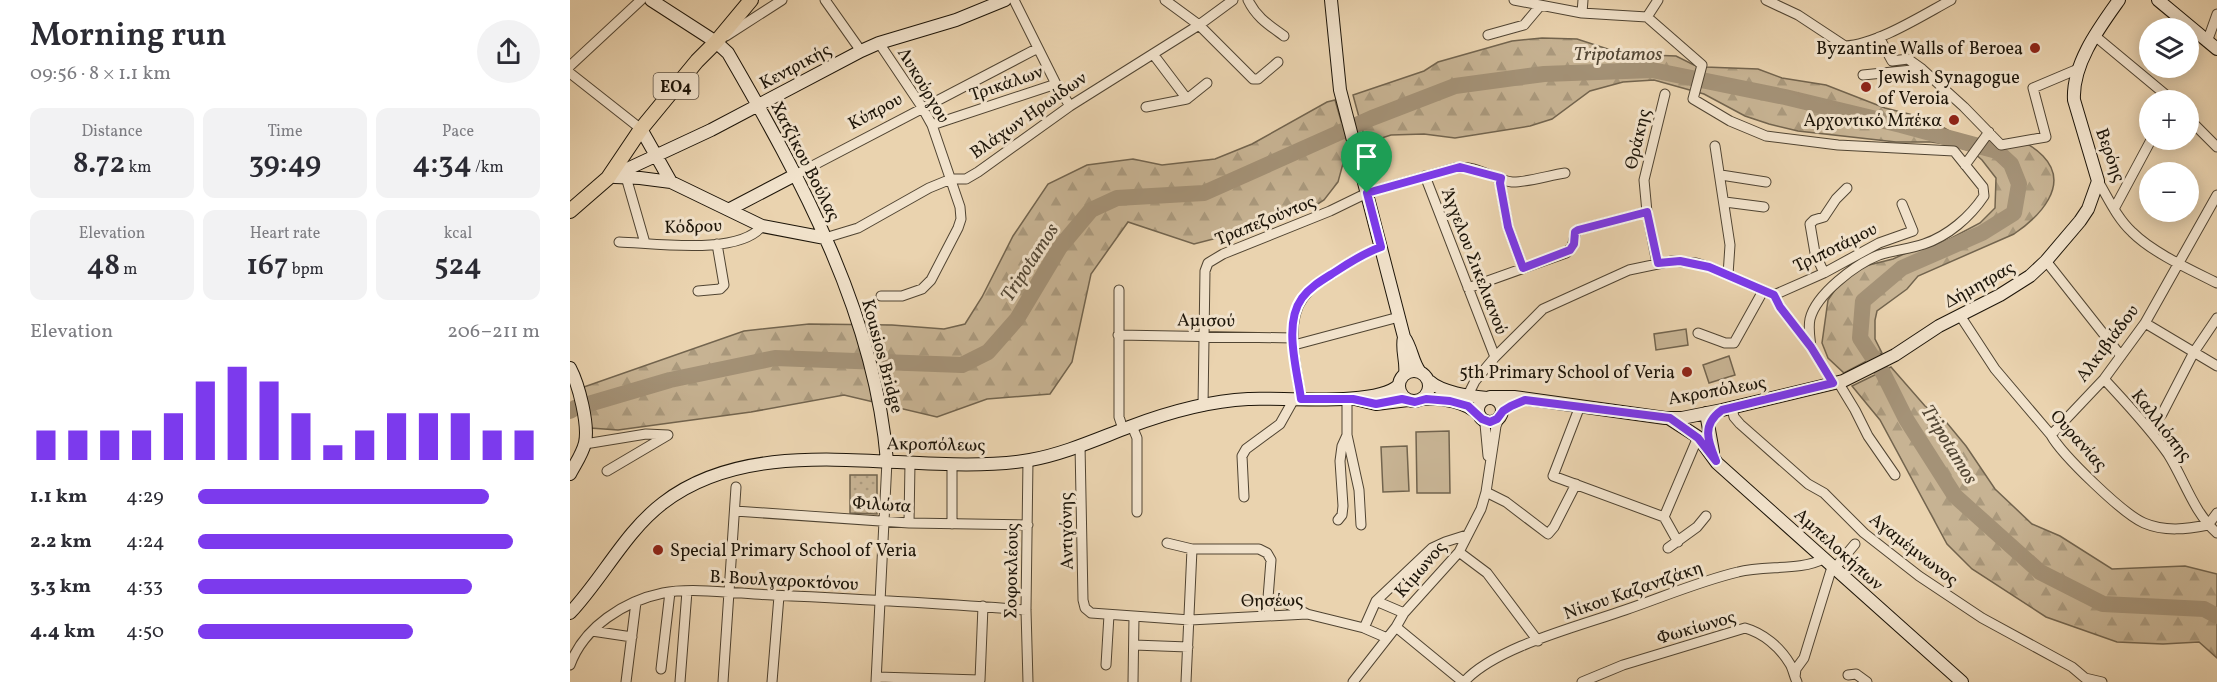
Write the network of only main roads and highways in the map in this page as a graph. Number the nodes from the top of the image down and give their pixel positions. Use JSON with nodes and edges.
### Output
{"nodes":[{"id":1,"x":751,"y":0,"type":"edge"},
{"id":2,"x":570,"y":211,"type":"edge"}],
"edges":[{"from":1,"to":2,"type":"main road","number":"ΕΟ4"}]}
